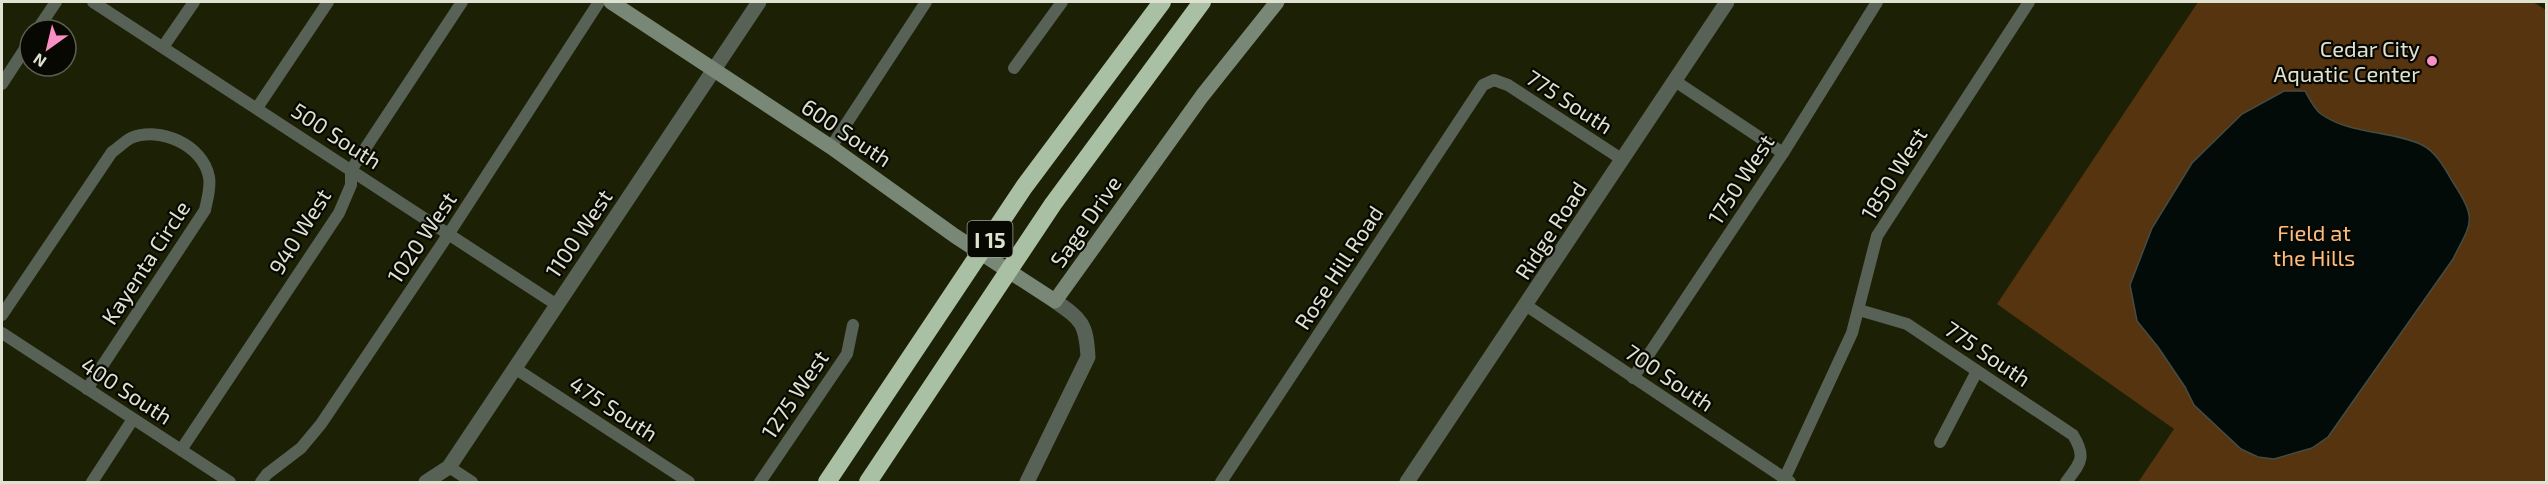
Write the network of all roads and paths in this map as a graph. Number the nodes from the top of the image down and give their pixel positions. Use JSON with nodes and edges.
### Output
{"nodes":[{"id":1,"x":56,"y":2,"type":"edge"},
{"id":2,"x":93,"y":2,"type":"edge"},
{"id":3,"x":194,"y":2,"type":"edge"},
{"id":4,"x":328,"y":2,"type":"edge"},
{"id":5,"x":462,"y":2,"type":"edge"},
{"id":6,"x":599,"y":2,"type":"edge"},
{"id":7,"x":611,"y":2,"type":"edge"},
{"id":8,"x":759,"y":2,"type":"edge"},
{"id":9,"x":926,"y":2,"type":"edge"},
{"id":10,"x":1062,"y":2,"type":"edge"},
{"id":11,"x":1162,"y":2,"type":"edge"},
{"id":12,"x":1202,"y":2,"type":"edge"},
{"id":13,"x":1277,"y":2,"type":"edge"},
{"id":14,"x":1727,"y":2,"type":"edge"},
{"id":15,"x":1877,"y":2,"type":"edge"},
{"id":16,"x":2026,"y":3,"type":"edge"},
{"id":17,"x":45,"y":18,"type":"edge"},
{"id":18,"x":163,"y":47,"type":"junction"},
{"id":19,"x":18,"y":59,"type":"edge"},
{"id":20,"x":1014,"y":68,"type":"dead end"},
{"id":21,"x":714,"y":70,"type":"junction"},
{"id":22,"x":1494,"y":80,"type":"joint"},
{"id":23,"x":1675,"y":81,"type":"junction"},
{"id":24,"x":2,"y":84,"type":"edge"},
{"id":25,"x":257,"y":108,"type":"junction"},
{"id":26,"x":831,"y":147,"type":"junction"},
{"id":27,"x":1783,"y":153,"type":"junction"},
{"id":28,"x":1623,"y":160,"type":"junction"},
{"id":29,"x":351,"y":170,"type":"junction"},
{"id":30,"x":448,"y":235,"type":"junction"},
{"id":31,"x":1055,"y":302,"type":"junction"},
{"id":32,"x":557,"y":305,"type":"junction"},
{"id":33,"x":1527,"y":306,"type":"junction"},
{"id":34,"x":1859,"y":310,"type":"junction"},
{"id":35,"x":2,"y":315,"type":"edge"},
{"id":36,"x":853,"y":325,"type":"dead end"},
{"id":37,"x":2,"y":333,"type":"edge"},
{"id":38,"x":516,"y":369,"type":"junction"},
{"id":39,"x":1977,"y":371,"type":"junction"},
{"id":40,"x":1633,"y":378,"type":"junction"},
{"id":41,"x":87,"y":389,"type":"junction"},
{"id":42,"x":133,"y":419,"type":"junction"},
{"id":43,"x":1940,"y":442,"type":"dead end"},
{"id":44,"x":181,"y":450,"type":"junction"},
{"id":45,"x":449,"y":467,"type":"junction"},
{"id":46,"x":1786,"y":481,"type":"edge"},
{"id":47,"x":92,"y":483,"type":"edge"},
{"id":48,"x":230,"y":483,"type":"edge"},
{"id":49,"x":261,"y":483,"type":"edge"},
{"id":50,"x":426,"y":483,"type":"edge"},
{"id":51,"x":472,"y":483,"type":"edge"},
{"id":52,"x":689,"y":483,"type":"edge"},
{"id":53,"x":760,"y":483,"type":"edge"},
{"id":54,"x":827,"y":483,"type":"edge"},
{"id":55,"x":868,"y":483,"type":"edge"},
{"id":56,"x":1027,"y":483,"type":"edge"},
{"id":57,"x":1221,"y":483,"type":"edge"},
{"id":58,"x":1407,"y":483,"type":"edge"},
{"id":59,"x":2066,"y":483,"type":"edge"}],
"edges":[{"from":1,"to":17,"type":"street"},
{"from":2,"to":18,"type":"street","name":"500 South"},
{"from":3,"to":18,"type":"street"},
{"from":4,"to":25,"type":"street"},
{"from":5,"to":29,"type":"street","name":"940 West"},
{"from":6,"to":30,"type":"street","name":"1020 West"},
{"from":7,"to":21,"type":"main road","name":"600 South"},
{"from":8,"to":21,"type":"street","name":"1100 West"},
{"from":9,"to":26,"type":"street"},
{"from":10,"to":20,"type":"street"},
{"from":11,"to":54,"type":"highway","number":"I 15"},
{"from":12,"to":55,"type":"highway","number":"I 15"},
{"from":13,"to":31,"type":"main road","name":"Sage Drive"},
{"from":14,"to":23,"type":"street","name":"Ridge Road"},
{"from":15,"to":27,"type":"street","name":"1750 West"},
{"from":16,"to":34,"type":"street","name":"1850 West"},
{"from":18,"to":25,"type":"street","name":"500 South"},
{"from":19,"to":24,"type":"street"},
{"from":21,"to":26,"type":"main road","name":"600 South"},
{"from":21,"to":32,"type":"street","name":"1100 West"},
{"from":22,"to":28,"type":"street","name":"775 South"},
{"from":22,"to":57,"type":"street","name":"Rose Hill Road"},
{"from":23,"to":27,"type":"street"},
{"from":23,"to":28,"type":"street","name":"Ridge Road"},
{"from":25,"to":29,"type":"street","name":"500 South"},
{"from":26,"to":31,"type":"main road","name":"600 South"},
{"from":27,"to":40,"type":"street","name":"1750 West"},
{"from":28,"to":33,"type":"street","name":"Ridge Road"},
{"from":29,"to":30,"type":"street","name":"500 South"},
{"from":29,"to":44,"type":"street","name":"940 West"},
{"from":30,"to":32,"type":"street","name":"500 South"},
{"from":30,"to":49,"type":"street","name":"1020 West"},
{"from":31,"to":56,"type":"street","name":"Sage Drive"},
{"from":32,"to":38,"type":"street","name":"1100 West"},
{"from":33,"to":40,"type":"street","name":"700 South"},
{"from":33,"to":58,"type":"street","name":"Ridge Road"},
{"from":34,"to":39,"type":"street","name":"775 South"},
{"from":34,"to":46,"type":"street","name":"1850 West"},
{"from":35,"to":41,"type":"street","name":"Kayenta Circle"},
{"from":36,"to":53,"type":"street","name":"1275 West"},
{"from":37,"to":41,"type":"street","name":"400 South"},
{"from":38,"to":45,"type":"street","name":"1100 West"},
{"from":38,"to":52,"type":"street","name":"475 South"},
{"from":39,"to":43,"type":"street"},
{"from":39,"to":59,"type":"street","name":"775 South"},
{"from":40,"to":46,"type":"street","name":"700 South"},
{"from":41,"to":42,"type":"street","name":"400 South"},
{"from":42,"to":44,"type":"street","name":"400 South"},
{"from":42,"to":47,"type":"street"},
{"from":44,"to":48,"type":"street","name":"400 South"},
{"from":45,"to":50,"type":"street","name":"1100 West"},
{"from":45,"to":51,"type":"street"}]}
